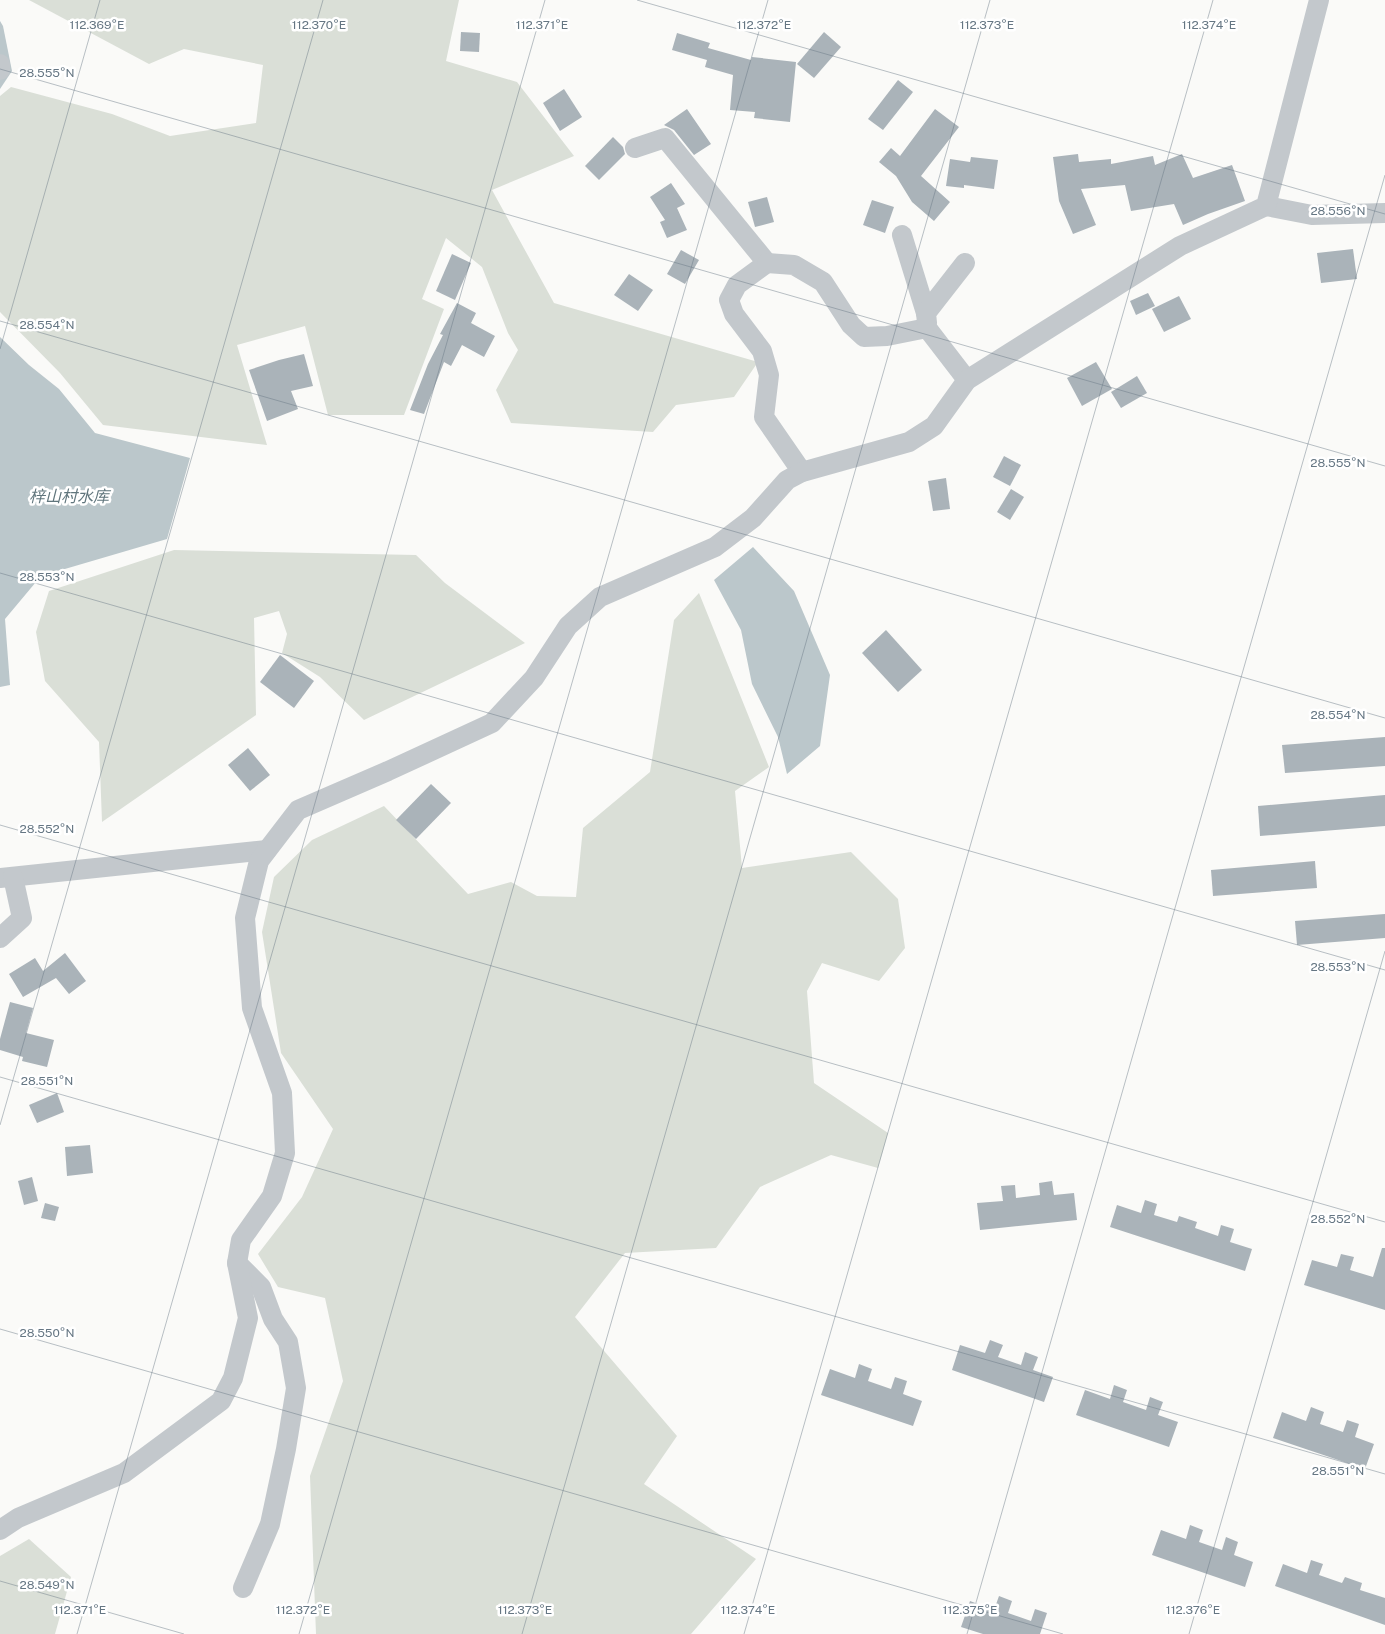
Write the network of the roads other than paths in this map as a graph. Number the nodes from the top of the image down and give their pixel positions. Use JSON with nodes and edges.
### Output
{"nodes":[{"id":1,"x":1319,"y":0,"type":"edge"},
{"id":2,"x":0,"y":64,"type":"edge"},
{"id":3,"x":0,"y":70,"type":"edge"},
{"id":4,"x":635,"y":148,"type":"dead end"},
{"id":5,"x":1266,"y":206,"type":"junction"},
{"id":6,"x":1385,"y":213,"type":"edge"},
{"id":7,"x":902,"y":235,"type":"dead end"},
{"id":8,"x":965,"y":262,"type":"dead end"},
{"id":9,"x":768,"y":263,"type":"junction"},
{"id":10,"x":927,"y":320,"type":"junction"},
{"id":11,"x":967,"y":380,"type":"junction"},
{"id":12,"x":802,"y":472,"type":"junction"},
{"id":13,"x":267,"y":850,"type":"junction"},
{"id":14,"x":6,"y":878,"type":"edge"},
{"id":15,"x":0,"y":938,"type":"edge"},
{"id":16,"x":237,"y":1263,"type":"junction"},
{"id":17,"x":0,"y":1530,"type":"edge"},
{"id":18,"x":243,"y":1588,"type":"dead end"}],
"edges":[{"from":1,"to":5,"type":"street"},
{"from":2,"to":3,"type":"street"},
{"from":4,"to":9,"type":"street"},
{"from":5,"to":6,"type":"street"},
{"from":5,"to":11,"type":"street"},
{"from":7,"to":10,"type":"street"},
{"from":8,"to":10,"type":"street"},
{"from":9,"to":10,"type":"street"},
{"from":9,"to":12,"type":"street"},
{"from":10,"to":11,"type":"street"},
{"from":11,"to":12,"type":"street"},
{"from":12,"to":13,"type":"street"},
{"from":13,"to":14,"type":"street"},
{"from":13,"to":16,"type":"street"},
{"from":14,"to":15,"type":"street"},
{"from":16,"to":17,"type":"street"},
{"from":16,"to":18,"type":"street"}]}
